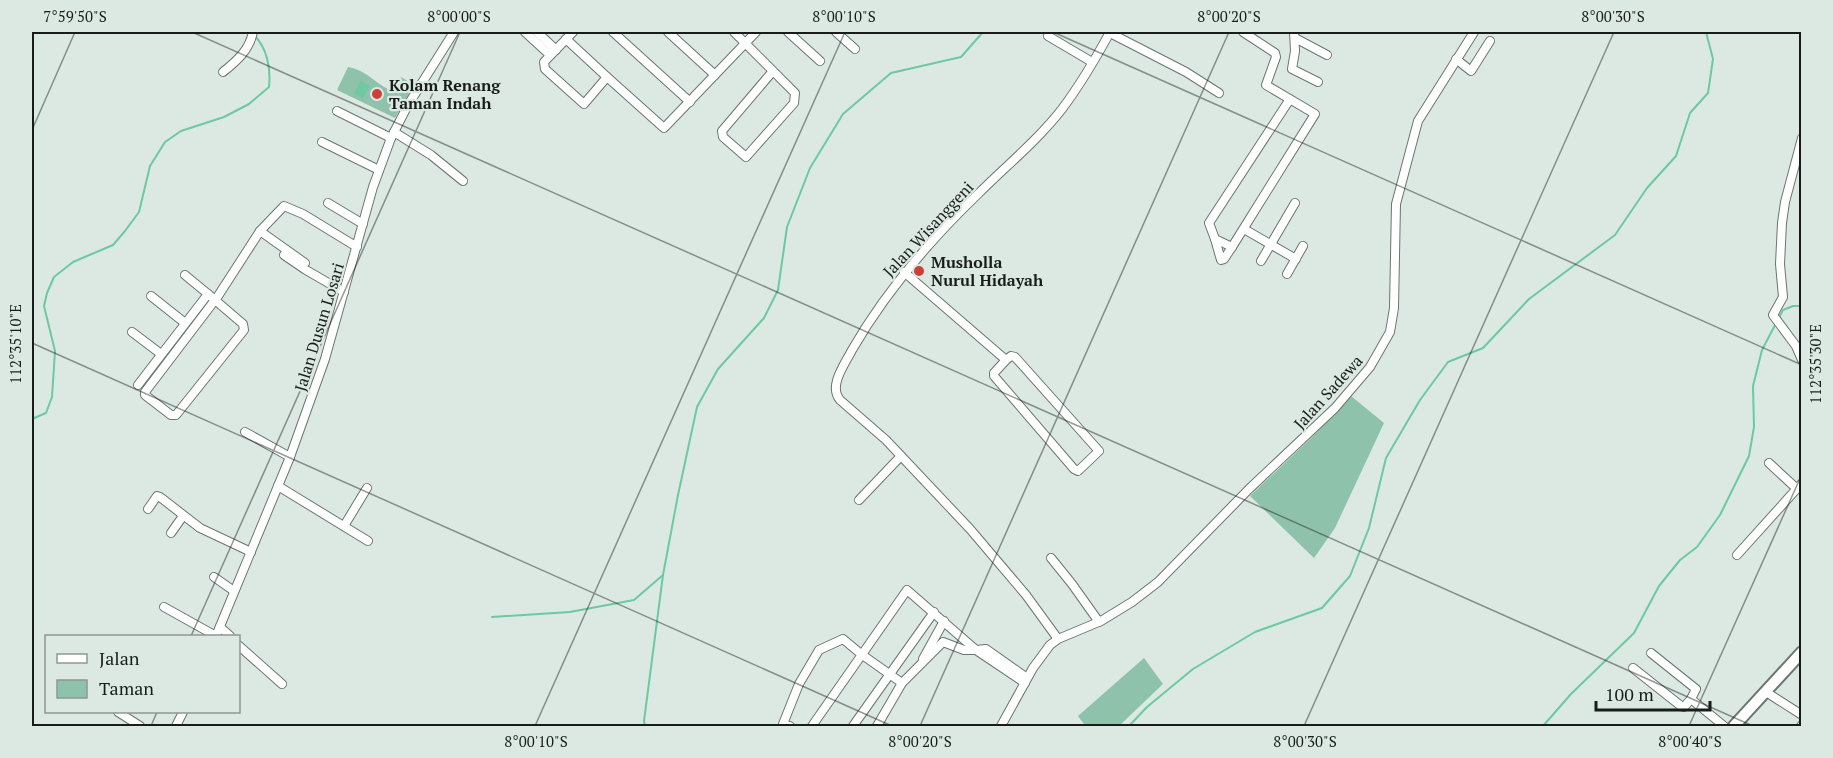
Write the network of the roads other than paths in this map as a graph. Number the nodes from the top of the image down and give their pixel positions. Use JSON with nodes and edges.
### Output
{"nodes":[{"id":1,"x":253,"y":32,"type":"edge"},
{"id":2,"x":454,"y":32,"type":"edge"},
{"id":3,"x":525,"y":32,"type":"edge"},
{"id":4,"x":537,"y":32,"type":"edge"},
{"id":5,"x":573,"y":32,"type":"edge"},
{"id":6,"x":613,"y":32,"type":"edge"},
{"id":7,"x":668,"y":32,"type":"edge"},
{"id":8,"x":734,"y":32,"type":"edge"},
{"id":9,"x":756,"y":32,"type":"edge"},
{"id":10,"x":788,"y":32,"type":"edge"},
{"id":11,"x":836,"y":32,"type":"edge"},
{"id":12,"x":1110,"y":32,"type":"edge"},
{"id":13,"x":1244,"y":32,"type":"edge"},
{"id":14,"x":1474,"y":32,"type":"edge"},
{"id":15,"x":1295,"y":35,"type":"edge"},
{"id":16,"x":1048,"y":36,"type":"dead end"},
{"id":17,"x":566,"y":39,"type":"junction"},
{"id":18,"x":1490,"y":41,"type":"dead end"},
{"id":19,"x":746,"y":42,"type":"junction"},
{"id":20,"x":855,"y":49,"type":"dead end"},
{"id":21,"x":553,"y":52,"type":"junction"},
{"id":22,"x":1327,"y":56,"type":"dead end"},
{"id":23,"x":1456,"y":59,"type":"junction"},
{"id":24,"x":820,"y":62,"type":"dead end"},
{"id":25,"x":1092,"y":62,"type":"junction"},
{"id":26,"x":773,"y":71,"type":"junction"},
{"id":27,"x":223,"y":72,"type":"dead end"},
{"id":28,"x":715,"y":75,"type":"junction"},
{"id":29,"x":607,"y":77,"type":"junction"},
{"id":30,"x":1318,"y":82,"type":"dead end"},
{"id":31,"x":1219,"y":93,"type":"dead end"},
{"id":32,"x":1290,"y":99,"type":"junction"},
{"id":33,"x":690,"y":102,"type":"junction"},
{"id":34,"x":337,"y":111,"type":"dead end"},
{"id":35,"x":392,"y":135,"type":"junction"},
{"id":36,"x":1802,"y":138,"type":"edge"},
{"id":37,"x":322,"y":142,"type":"dead end"},
{"id":38,"x":379,"y":170,"type":"junction"},
{"id":39,"x":463,"y":181,"type":"dead end"},
{"id":40,"x":328,"y":203,"type":"dead end"},
{"id":41,"x":1295,"y":203,"type":"dead end"},
{"id":42,"x":363,"y":224,"type":"junction"},
{"id":43,"x":1244,"y":229,"type":"junction"},
{"id":44,"x":260,"y":231,"type":"junction"},
{"id":45,"x":1215,"y":239,"type":"junction"},
{"id":46,"x":1270,"y":244,"type":"junction"},
{"id":47,"x":1303,"y":246,"type":"dead end"},
{"id":48,"x":357,"y":247,"type":"junction"},
{"id":49,"x":1232,"y":247,"type":"junction"},
{"id":50,"x":284,"y":255,"type":"dead end"},
{"id":51,"x":1296,"y":259,"type":"junction"},
{"id":52,"x":1261,"y":261,"type":"dead end"},
{"id":53,"x":305,"y":264,"type":"dead end"},
{"id":54,"x":904,"y":272,"type":"junction"},
{"id":55,"x":1287,"y":274,"type":"dead end"},
{"id":56,"x":185,"y":275,"type":"dead end"},
{"id":57,"x":344,"y":292,"type":"junction"},
{"id":58,"x":208,"y":294,"type":"junction"},
{"id":59,"x":151,"y":296,"type":"dead end"},
{"id":60,"x":215,"y":300,"type":"junction"},
{"id":61,"x":185,"y":323,"type":"junction"},
{"id":62,"x":132,"y":332,"type":"dead end"},
{"id":63,"x":161,"y":354,"type":"junction"},
{"id":64,"x":1006,"y":360,"type":"junction"},
{"id":65,"x":1802,"y":360,"type":"edge"},
{"id":66,"x":138,"y":385,"type":"dead end"},
{"id":67,"x":245,"y":432,"type":"dead end"},
{"id":68,"x":901,"y":456,"type":"junction"},
{"id":69,"x":290,"y":457,"type":"junction"},
{"id":70,"x":1769,"y":463,"type":"dead end"},
{"id":71,"x":278,"y":486,"type":"junction"},
{"id":72,"x":1799,"y":487,"type":"edge"},
{"id":73,"x":367,"y":488,"type":"dead end"},
{"id":74,"x":859,"y":500,"type":"dead end"},
{"id":75,"x":148,"y":509,"type":"dead end"},
{"id":76,"x":183,"y":516,"type":"junction"},
{"id":77,"x":344,"y":526,"type":"junction"},
{"id":78,"x":171,"y":533,"type":"dead end"},
{"id":79,"x":368,"y":541,"type":"dead end"},
{"id":80,"x":251,"y":552,"type":"junction"},
{"id":81,"x":1737,"y":555,"type":"dead end"},
{"id":82,"x":1051,"y":558,"type":"dead end"},
{"id":83,"x":214,"y":577,"type":"dead end"},
{"id":84,"x":234,"y":591,"type":"junction"},
{"id":85,"x":164,"y":607,"type":"dead end"},
{"id":86,"x":934,"y":612,"type":"junction"},
{"id":87,"x":944,"y":621,"type":"junction"},
{"id":88,"x":1099,"y":622,"type":"junction"},
{"id":89,"x":219,"y":627,"type":"junction"},
{"id":90,"x":214,"y":635,"type":"edge"},
{"id":91,"x":216,"y":635,"type":"edge"},
{"id":92,"x":229,"y":635,"type":"edge"},
{"id":93,"x":1058,"y":639,"type":"junction"},
{"id":94,"x":943,"y":642,"type":"junction"},
{"id":95,"x":931,"y":643,"type":"junction"},
{"id":96,"x":240,"y":647,"type":"edge"},
{"id":97,"x":976,"y":650,"type":"junction"},
{"id":98,"x":1802,"y":652,"type":"edge"},
{"id":99,"x":1651,"y":653,"type":"dead end"},
{"id":100,"x":861,"y":654,"type":"junction"},
{"id":101,"x":919,"y":668,"type":"junction"},
{"id":102,"x":1633,"y":669,"type":"dead end"},
{"id":103,"x":890,"y":674,"type":"junction"},
{"id":104,"x":1026,"y":681,"type":"junction"},
{"id":105,"x":902,"y":683,"type":"junction"},
{"id":106,"x":282,"y":684,"type":"dead end"},
{"id":107,"x":1766,"y":692,"type":"junction"},
{"id":108,"x":1690,"y":699,"type":"junction"},
{"id":109,"x":120,"y":713,"type":"edge"},
{"id":110,"x":180,"y":713,"type":"edge"},
{"id":111,"x":1802,"y":715,"type":"edge"},
{"id":112,"x":140,"y":726,"type":"edge"},
{"id":113,"x":176,"y":726,"type":"edge"},
{"id":114,"x":785,"y":726,"type":"edge"},
{"id":115,"x":812,"y":726,"type":"edge"},
{"id":116,"x":853,"y":726,"type":"edge"},
{"id":117,"x":877,"y":726,"type":"edge"},
{"id":118,"x":1001,"y":726,"type":"edge"},
{"id":119,"x":1724,"y":726,"type":"edge"},
{"id":120,"x":1734,"y":726,"type":"edge"}],
"edges":[{"from":1,"to":27,"type":"street"},
{"from":2,"to":35,"type":"street","name":"Jalan Dusun Losari"},
{"from":3,"to":21,"type":"street"},
{"from":4,"to":21,"type":"street"},
{"from":5,"to":17,"type":"street"},
{"from":6,"to":33,"type":"street"},
{"from":7,"to":28,"type":"street"},
{"from":8,"to":19,"type":"street"},
{"from":9,"to":19,"type":"street"},
{"from":10,"to":24,"type":"street"},
{"from":11,"to":20,"type":"street"},
{"from":12,"to":25,"type":"street","name":"Jalan Wisanggeni"},
{"from":12,"to":31,"type":"street"},
{"from":13,"to":32,"type":"street"},
{"from":14,"to":23,"type":"street","name":"Jalan Sadewa"},
{"from":15,"to":22,"type":"street"},
{"from":15,"to":30,"type":"street"},
{"from":16,"to":25,"type":"street"},
{"from":17,"to":21,"type":"street"},
{"from":17,"to":29,"type":"street"},
{"from":18,"to":23,"type":"street"},
{"from":19,"to":26,"type":"street"},
{"from":19,"to":28,"type":"street"},
{"from":21,"to":29,"type":"street"},
{"from":23,"to":88,"type":"street","name":"Jalan Sadewa"},
{"from":25,"to":54,"type":"street","name":"Jalan Wisanggeni"},
{"from":26,"to":26,"type":"street"},
{"from":28,"to":33,"type":"street"},
{"from":29,"to":33,"type":"street"},
{"from":32,"to":43,"type":"street"},
{"from":32,"to":45,"type":"street"},
{"from":34,"to":35,"type":"street"},
{"from":35,"to":38,"type":"street","name":"Jalan Dusun Losari"},
{"from":35,"to":39,"type":"street"},
{"from":36,"to":65,"type":"street"},
{"from":37,"to":38,"type":"street"},
{"from":38,"to":42,"type":"street","name":"Jalan Dusun Losari"},
{"from":40,"to":42,"type":"street"},
{"from":41,"to":46,"type":"street"},
{"from":42,"to":48,"type":"street","name":"Jalan Dusun Losari"},
{"from":43,"to":46,"type":"street"},
{"from":43,"to":49,"type":"street"},
{"from":44,"to":48,"type":"street"},
{"from":44,"to":53,"type":"street"},
{"from":44,"to":60,"type":"street"},
{"from":45,"to":49,"type":"street"},
{"from":45,"to":49,"type":"street"},
{"from":46,"to":51,"type":"street"},
{"from":46,"to":52,"type":"street"},
{"from":47,"to":51,"type":"street"},
{"from":48,"to":57,"type":"street","name":"Jalan Dusun Losari"},
{"from":50,"to":57,"type":"street"},
{"from":51,"to":55,"type":"street"},
{"from":54,"to":64,"type":"street"},
{"from":54,"to":68,"type":"street","name":"Jalan Wisanggeni"},
{"from":56,"to":58,"type":"street"},
{"from":57,"to":69,"type":"street","name":"Jalan Dusun Losari"},
{"from":58,"to":60,"type":"street"},
{"from":58,"to":61,"type":"street"},
{"from":59,"to":61,"type":"street"},
{"from":60,"to":60,"type":"street"},
{"from":61,"to":63,"type":"street"},
{"from":62,"to":63,"type":"street"},
{"from":63,"to":66,"type":"street"},
{"from":64,"to":64,"type":"street"},
{"from":67,"to":69,"type":"street"},
{"from":68,"to":74,"type":"street"},
{"from":68,"to":93,"type":"street","name":"Jalan Wisanggeni"},
{"from":69,"to":71,"type":"street","name":"Jalan Dusun Losari"},
{"from":70,"to":72,"type":"street"},
{"from":71,"to":77,"type":"street"},
{"from":71,"to":80,"type":"street","name":"Jalan Dusun Losari"},
{"from":72,"to":81,"type":"street"},
{"from":73,"to":77,"type":"street"},
{"from":75,"to":76,"type":"street"},
{"from":76,"to":78,"type":"street"},
{"from":76,"to":80,"type":"street"},
{"from":77,"to":79,"type":"street"},
{"from":80,"to":84,"type":"street","name":"Jalan Dusun Losari"},
{"from":82,"to":88,"type":"street"},
{"from":83,"to":84,"type":"street"},
{"from":84,"to":89,"type":"street","name":"Jalan Dusun Losari"},
{"from":85,"to":90,"type":"street"},
{"from":86,"to":87,"type":"street"},
{"from":86,"to":100,"type":"street"},
{"from":86,"to":103,"type":"street"},
{"from":87,"to":95,"type":"street"},
{"from":87,"to":97,"type":"street"},
{"from":88,"to":93,"type":"street","name":"Jalan Sadewa"},
{"from":89,"to":91,"type":"street","name":"Jalan Dusun Losari"},
{"from":89,"to":92,"type":"street"},
{"from":93,"to":104,"type":"street"},
{"from":94,"to":95,"type":"street"},
{"from":94,"to":97,"type":"street"},
{"from":94,"to":101,"type":"street"},
{"from":95,"to":101,"type":"street"},
{"from":96,"to":106,"type":"street"},
{"from":97,"to":104,"type":"street"},
{"from":98,"to":107,"type":"street"},
{"from":99,"to":108,"type":"street"},
{"from":100,"to":103,"type":"street"},
{"from":100,"to":114,"type":"street"},
{"from":100,"to":115,"type":"street"},
{"from":101,"to":105,"type":"street"},
{"from":102,"to":108,"type":"street"},
{"from":103,"to":105,"type":"street"},
{"from":103,"to":116,"type":"street"},
{"from":104,"to":118,"type":"street"},
{"from":105,"to":117,"type":"street"},
{"from":107,"to":111,"type":"street"},
{"from":107,"to":120,"type":"street"},
{"from":108,"to":119,"type":"street"},
{"from":109,"to":112,"type":"street"},
{"from":110,"to":113,"type":"street"}]}
